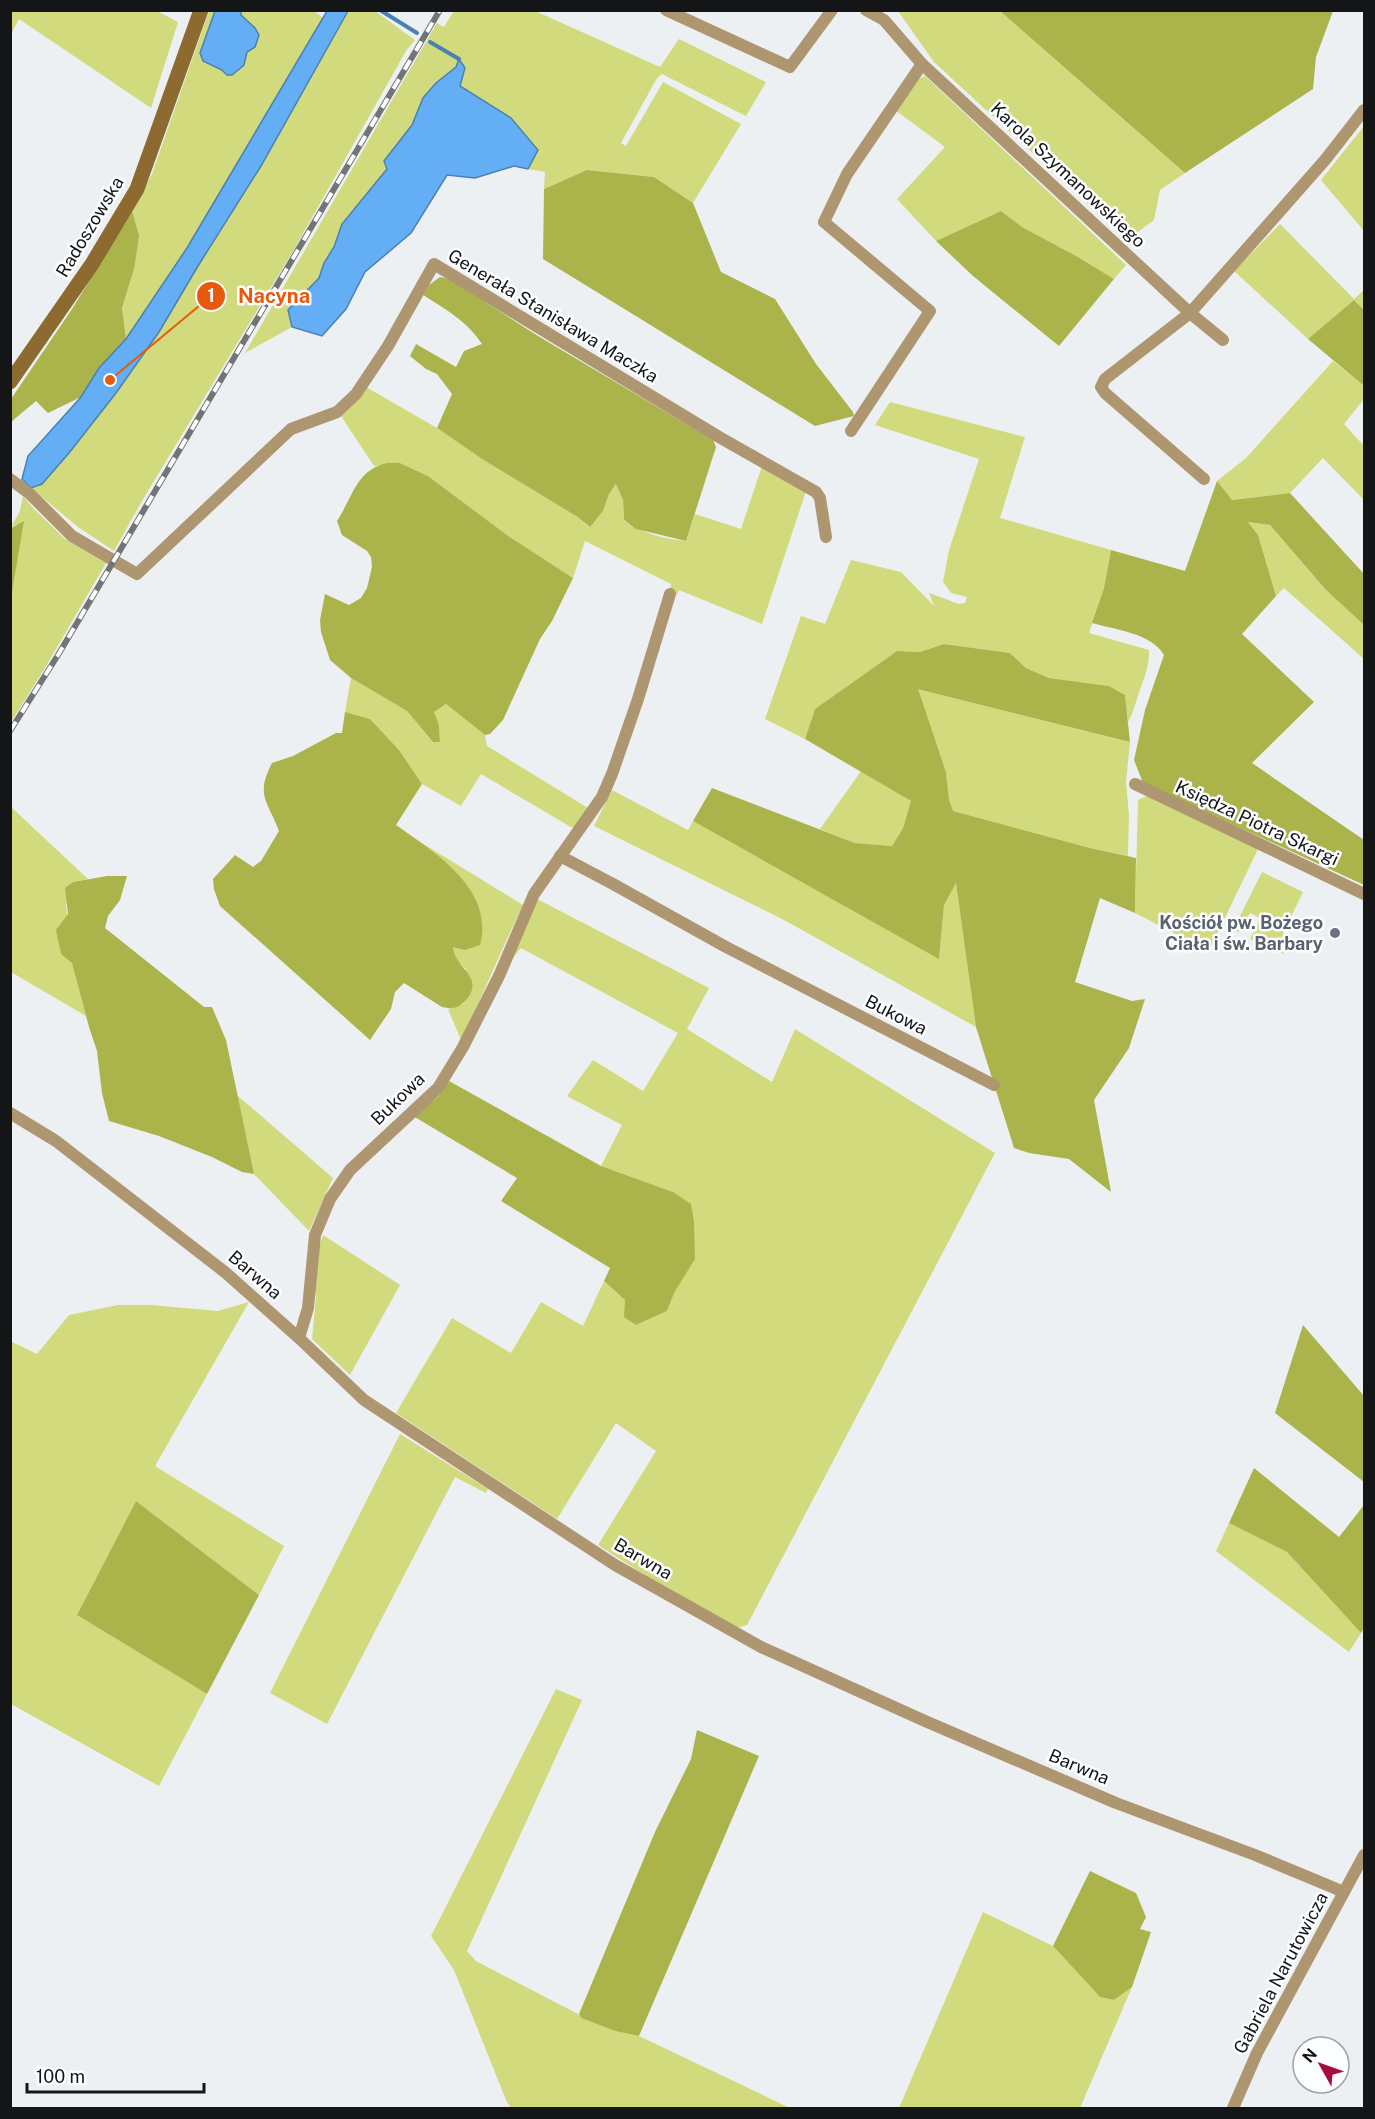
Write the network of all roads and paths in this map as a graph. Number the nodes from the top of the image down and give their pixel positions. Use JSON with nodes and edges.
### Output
{"nodes":[{"id":1,"x":201,"y":10,"type":"edge"},
{"id":2,"x":666,"y":10,"type":"edge"},
{"id":3,"x":832,"y":10,"type":"edge"},
{"id":4,"x":866,"y":10,"type":"edge"},
{"id":5,"x":922,"y":64,"type":"junction"},
{"id":6,"x":1365,"y":110,"type":"edge"},
{"id":7,"x":1190,"y":313,"type":"junction"},
{"id":8,"x":1223,"y":340,"type":"dead end"},
{"id":9,"x":12,"y":376,"type":"edge"},
{"id":10,"x":851,"y":431,"type":"dead end"},
{"id":11,"x":11,"y":479,"type":"edge"},
{"id":12,"x":1204,"y":479,"type":"dead end"},
{"id":13,"x":826,"y":537,"type":"dead end"},
{"id":14,"x":670,"y":594,"type":"dead end"},
{"id":15,"x":1135,"y":784,"type":"dead end"},
{"id":16,"x":560,"y":856,"type":"junction"},
{"id":17,"x":1365,"y":894,"type":"edge"},
{"id":18,"x":994,"y":1085,"type":"dead end"},
{"id":19,"x":10,"y":1113,"type":"edge"},
{"id":20,"x":299,"y":1338,"type":"junction"},
{"id":21,"x":1363,"y":1862,"type":"edge"},
{"id":22,"x":1344,"y":1892,"type":"junction"},
{"id":23,"x":1233,"y":2109,"type":"edge"}],
"edges":[{"from":1,"to":9,"type":"street","name":"Radoszowska"},
{"from":2,"to":3,"type":"street"},
{"from":4,"to":5,"type":"street","name":"Karola Szymanowskiego"},
{"from":5,"to":7,"type":"street","name":"Karola Szymanowskiego"},
{"from":5,"to":10,"type":"street"},
{"from":6,"to":7,"type":"street"},
{"from":7,"to":8,"type":"street","name":"Karola Szymanowskiego"},
{"from":7,"to":12,"type":"street"},
{"from":11,"to":13,"type":"street","name":"Generała Stanisława Maczka"},
{"from":14,"to":16,"type":"street","name":"Bukowa"},
{"from":15,"to":17,"type":"street","name":"Księdza Piotra Skargi"},
{"from":16,"to":18,"type":"street","name":"Bukowa"},
{"from":16,"to":20,"type":"street","name":"Bukowa"},
{"from":19,"to":20,"type":"street","name":"Barwna"},
{"from":20,"to":22,"type":"street","name":"Barwna"},
{"from":21,"to":22,"type":"street","name":"Gabriela Narutowicza"},
{"from":22,"to":23,"type":"street","name":"Gabriela Narutowicza"}]}
